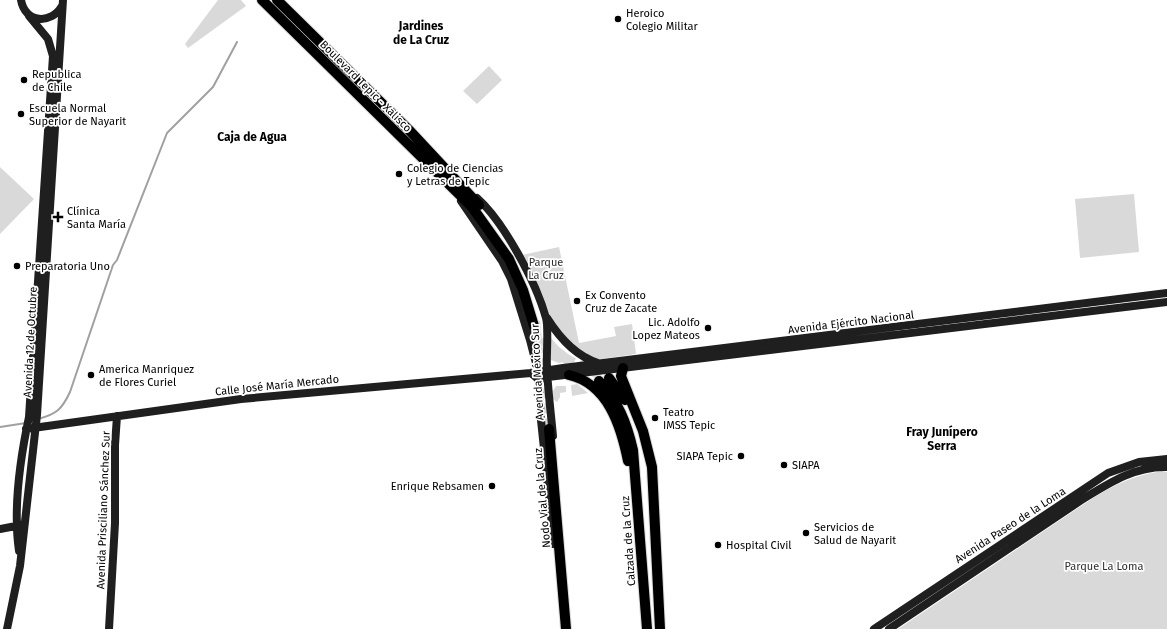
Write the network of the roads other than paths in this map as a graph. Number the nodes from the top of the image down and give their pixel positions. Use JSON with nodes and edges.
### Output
{"nodes":[{"id":1,"x":21,"y":0,"type":"edge"},
{"id":2,"x":262,"y":0,"type":"edge"},
{"id":3,"x":277,"y":0,"type":"edge"},
{"id":4,"x":62,"y":3,"type":"edge"},
{"id":5,"x":29,"y":16,"type":"junction"},
{"id":6,"x":456,"y":185,"type":"junction"},
{"id":7,"x":1167,"y":293,"type":"edge"},
{"id":8,"x":1167,"y":302,"type":"edge"},
{"id":9,"x":539,"y":323,"type":"junction"},
{"id":10,"x":600,"y":364,"type":"junction"},
{"id":11,"x":623,"y":368,"type":"junction"},
{"id":12,"x":536,"y":374,"type":"junction"},
{"id":13,"x":548,"y":374,"type":"junction"},
{"id":14,"x":569,"y":375,"type":"junction"},
{"id":15,"x":117,"y":416,"type":"junction"},
{"id":16,"x":32,"y":423,"type":"junction"},
{"id":17,"x":548,"y":429,"type":"tunnel mouth"},
{"id":18,"x":1167,"y":460,"type":"edge"},
{"id":19,"x":1167,"y":467,"type":"edge"},
{"id":20,"x":652,"y":488,"type":"junction"},
{"id":21,"x":638,"y":514,"type":"junction"},
{"id":22,"x":25,"y":524,"type":"junction"},
{"id":23,"x":16,"y":526,"type":"junction"},
{"id":24,"x":0,"y":529,"type":"edge"},
{"id":25,"x":560,"y":564,"type":"junction"},
{"id":26,"x":20,"y":566,"type":"junction"},
{"id":27,"x":7,"y":629,"type":"edge"},
{"id":28,"x":109,"y":629,"type":"edge"},
{"id":29,"x":566,"y":629,"type":"edge"},
{"id":30,"x":647,"y":629,"type":"edge"},
{"id":31,"x":660,"y":629,"type":"edge"},
{"id":32,"x":874,"y":629,"type":"edge"},
{"id":33,"x":889,"y":629,"type":"edge"}],
"edges":[{"from":1,"to":5,"type":"main road","name":"Avenida 12 de Octubre"},
{"from":2,"to":6,"type":"main road","name":"Boulevard Tepic - Xalisco"},
{"from":3,"to":6,"type":"main road","name":"Boulevard Tepic - Xalisco"},
{"from":4,"to":5,"type":"main road","name":"Avenida 12 de Octubre"},
{"from":4,"to":16,"type":"main road","name":"Avenida 12 de Octubre"},
{"from":5,"to":16,"type":"main road","name":"Avenida 12 de Octubre"},
{"from":6,"to":9,"type":"main road"},
{"from":6,"to":12,"type":"main road","name":"Avenida México Sur"},
{"from":7,"to":10,"type":"main road","name":"Avenida Ejército Nacional"},
{"from":8,"to":11,"type":"main road","name":"Avenida Ejército Nacional"},
{"from":9,"to":10,"type":"main road"},
{"from":9,"to":13,"type":"main road","name":"Avenida México Sur"},
{"from":10,"to":13,"type":"main road","name":"Avenida Ejército Nacional"},
{"from":11,"to":14,"type":"main road","name":"Avenida Ejército Nacional"},
{"from":11,"to":20,"type":"main road"},
{"from":12,"to":13,"type":"main road","name":"Avenida Ejército Nacional"},
{"from":12,"to":15,"type":"main road","name":"Calle José María Mercado"},
{"from":12,"to":25,"type":"main road","name":"Avenida México Sur"},
{"from":13,"to":14,"type":"main road","name":"Avenida Ejército Nacional"},
{"from":13,"to":25,"type":"main road","name":"Avenida México Sur"},
{"from":14,"to":21,"type":"main road"},
{"from":15,"to":16,"type":"main road","name":"Calle José María Mercado"},
{"from":15,"to":28,"type":"main road","name":"Avenida Prisciliano Sánchez Sur"},
{"from":16,"to":22,"type":"main road","name":"Avenida 12 de Octubre"},
{"from":16,"to":23,"type":"main road","name":"Avenida 12 de Octubre"},
{"from":17,"to":25,"type":"main road","name":"Nodo Vial de la Cruz"},
{"from":18,"to":32,"type":"main road","name":"Avenida Paseo de la Loma"},
{"from":19,"to":33,"type":"main road","name":"Avenida Paseo de la Loma"},
{"from":20,"to":21,"type":"main road","name":"Calzada de la Cruz"},
{"from":20,"to":31,"type":"main road"},
{"from":21,"to":30,"type":"main road","name":"Calzada de la Cruz"},
{"from":22,"to":23,"type":"main road"},
{"from":22,"to":26,"type":"main road","name":"Avenida 12 de Octubre"},
{"from":23,"to":24,"type":"main road"},
{"from":23,"to":26,"type":"main road","name":"Avenida 12 de Octubre"},
{"from":25,"to":29,"type":"main road","name":"Avenida México Sur"},
{"from":26,"to":27,"type":"main road","name":"Avenida 12 de Octubre"}]}
